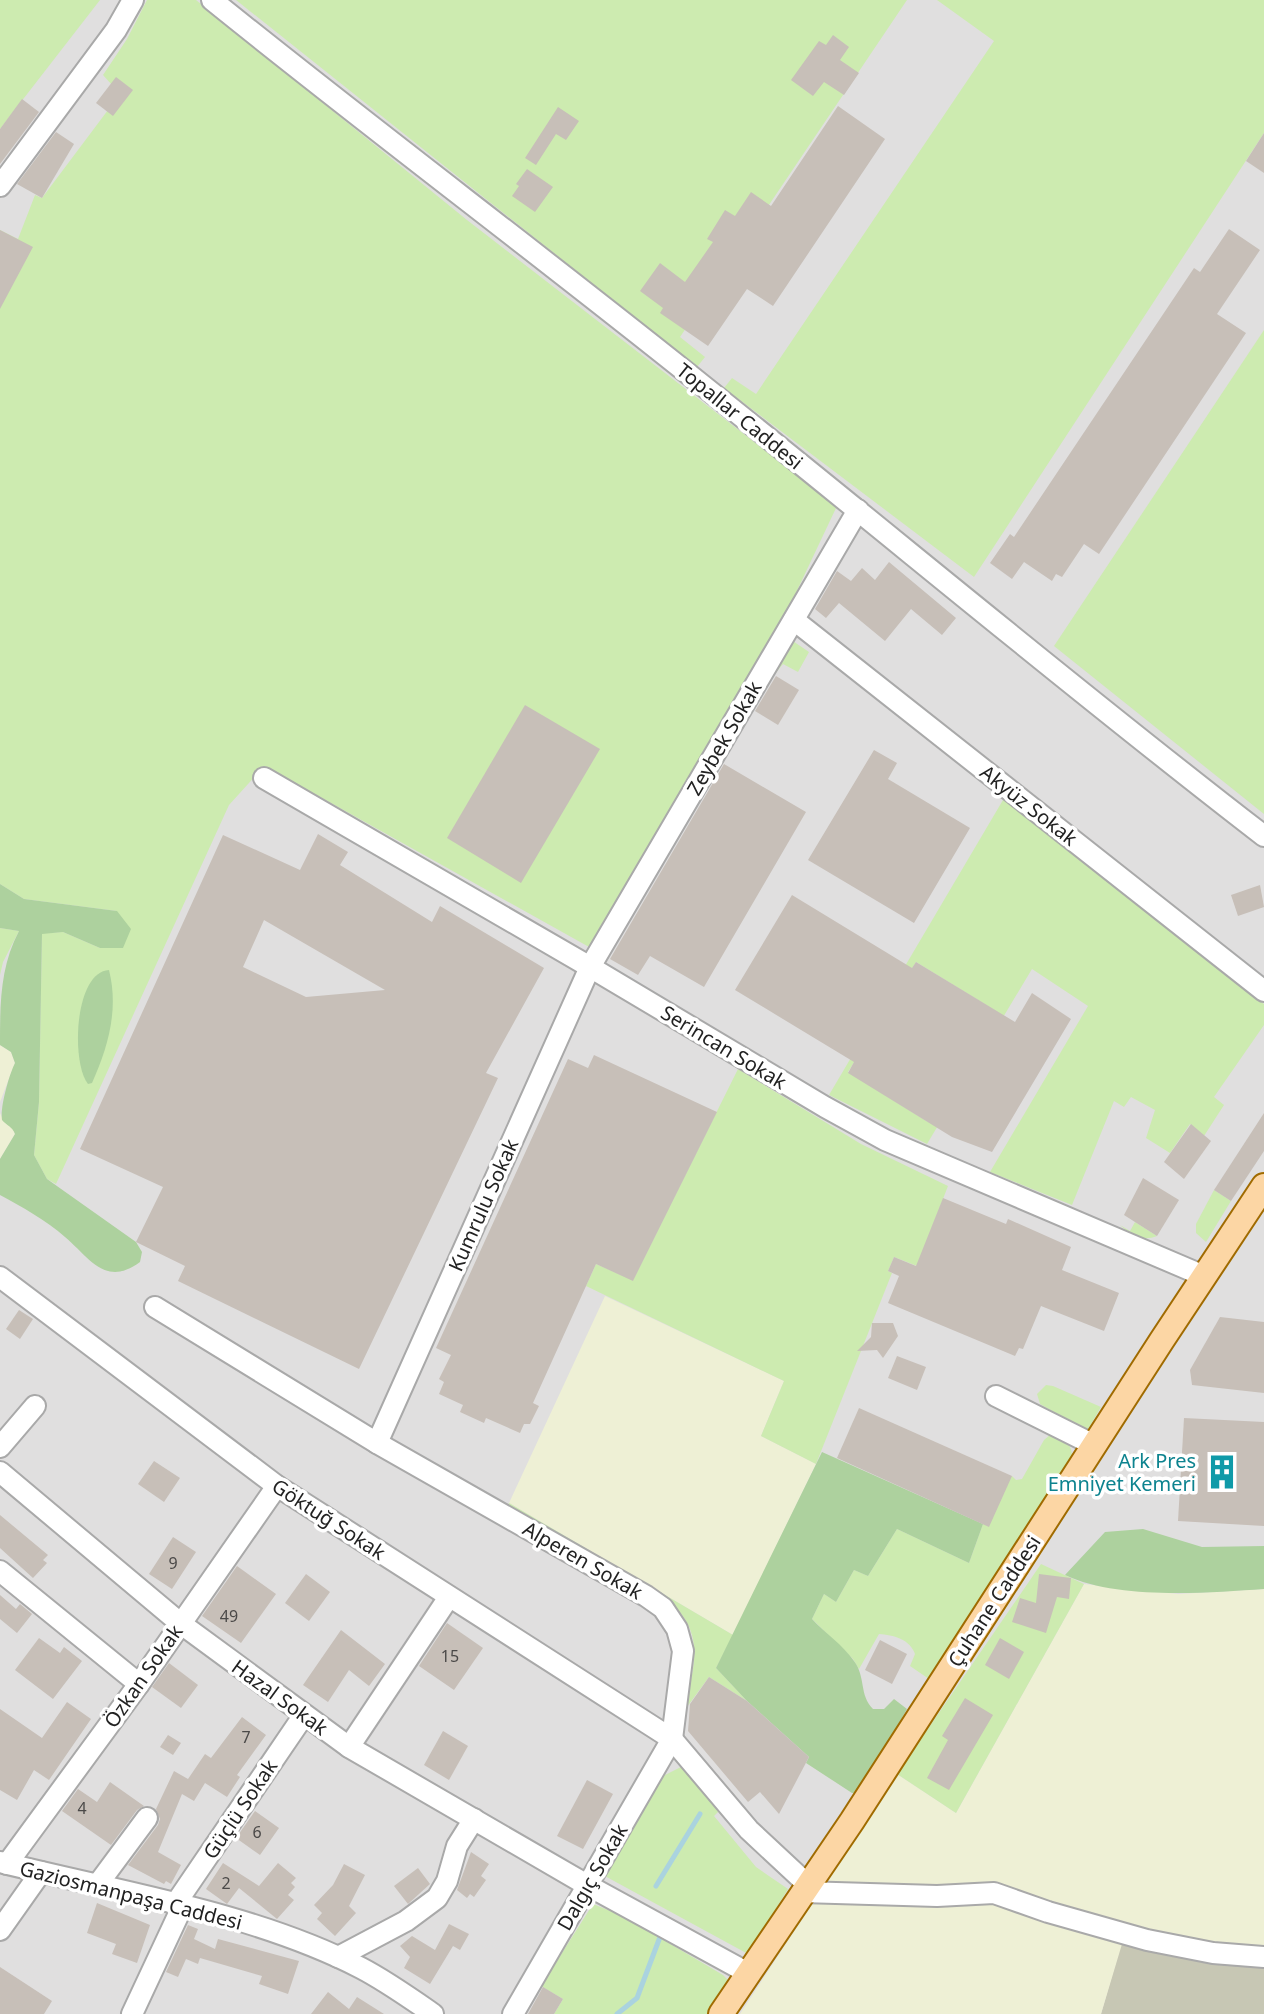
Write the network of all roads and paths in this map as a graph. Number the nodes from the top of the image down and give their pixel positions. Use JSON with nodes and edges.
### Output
{"nodes":[{"id":1,"x":133,"y":0,"type":"edge"},
{"id":2,"x":212,"y":0,"type":"edge"},
{"id":3,"x":0,"y":186,"type":"edge"},
{"id":4,"x":858,"y":510,"type":"junction"},
{"id":5,"x":794,"y":620,"type":"junction"},
{"id":6,"x":264,"y":778,"type":"dead end"},
{"id":7,"x":1264,"y":836,"type":"edge"},
{"id":8,"x":590,"y":967,"type":"junction"},
{"id":9,"x":1264,"y":991,"type":"edge"},
{"id":10,"x":1264,"y":1186,"type":"edge"},
{"id":11,"x":1204,"y":1276,"type":"junction"},
{"id":12,"x":0,"y":1277,"type":"edge"},
{"id":13,"x":155,"y":1307,"type":"dead end"},
{"id":14,"x":996,"y":1396,"type":"dead end"},
{"id":15,"x":35,"y":1406,"type":"dead end"},
{"id":16,"x":377,"y":1443,"type":"junction"},
{"id":17,"x":1094,"y":1445,"type":"junction"},
{"id":18,"x":0,"y":1447,"type":"edge"},
{"id":19,"x":0,"y":1472,"type":"edge"},
{"id":20,"x":277,"y":1486,"type":"junction"},
{"id":21,"x":0,"y":1571,"type":"edge"},
{"id":22,"x":449,"y":1597,"type":"junction"},
{"id":23,"x":180,"y":1623,"type":"junction"},
{"id":24,"x":139,"y":1684,"type":"junction"},
{"id":25,"x":304,"y":1715,"type":"junction"},
{"id":26,"x":672,"y":1739,"type":"junction"},
{"id":27,"x":349,"y":1747,"type":"junction"},
{"id":28,"x":147,"y":1818,"type":"dead end"},
{"id":29,"x":474,"y":1819,"type":"junction"},
{"id":30,"x":4,"y":1863,"type":"edge"},
{"id":31,"x":41,"y":1872,"type":"junction"},
{"id":32,"x":98,"y":1884,"type":"junction"},
{"id":33,"x":587,"y":1885,"type":"junction"},
{"id":34,"x":805,"y":1888,"type":"junction"},
{"id":35,"x":180,"y":1904,"type":"junction"},
{"id":36,"x":0,"y":1930,"type":"edge"},
{"id":37,"x":338,"y":1957,"type":"junction"},
{"id":38,"x":1264,"y":1957,"type":"edge"},
{"id":39,"x":748,"y":1973,"type":"junction"},
{"id":40,"x":132,"y":2014,"type":"edge"},
{"id":41,"x":433,"y":2014,"type":"edge"},
{"id":42,"x":513,"y":2014,"type":"edge"},
{"id":43,"x":721,"y":2014,"type":"edge"}],
"edges":[{"from":1,"to":3,"type":"street"},
{"from":2,"to":4,"type":"street","name":"Topallar Caddesi"},
{"from":4,"to":5,"type":"street","name":"Zeybek Sokak"},
{"from":4,"to":7,"type":"street","name":"Topallar Caddesi"},
{"from":5,"to":8,"type":"street","name":"Zeybek Sokak"},
{"from":5,"to":9,"type":"street","name":"Akyüz Sokak"},
{"from":6,"to":8,"type":"street","name":"Serincan Sokak"},
{"from":8,"to":11,"type":"street","name":"Serincan Sokak"},
{"from":8,"to":16,"type":"street","name":"Kumrulu Sokak"},
{"from":10,"to":11,"type":"main road","name":"Çuhane Caddesi"},
{"from":11,"to":17,"type":"main road","name":"Çuhane Caddesi"},
{"from":12,"to":20,"type":"street","name":"Göktuğ Sokak"},
{"from":13,"to":16,"type":"street","name":"Alperen Sokak"},
{"from":14,"to":17,"type":"street"},
{"from":15,"to":18,"type":"street"},
{"from":16,"to":26,"type":"street","name":"Alperen Sokak"},
{"from":17,"to":34,"type":"main road","name":"Çuhane Caddesi"},
{"from":19,"to":23,"type":"street","name":"Hazal Sokak"},
{"from":20,"to":22,"type":"street","name":"Göktuğ Sokak"},
{"from":20,"to":23,"type":"street","name":"Özkan Sokak"},
{"from":21,"to":24,"type":"street"},
{"from":22,"to":26,"type":"street","name":"Göktuğ Sokak"},
{"from":22,"to":27,"type":"street"},
{"from":23,"to":24,"type":"street","name":"Özkan Sokak"},
{"from":23,"to":25,"type":"street","name":"Hazal Sokak"},
{"from":24,"to":30,"type":"street","name":"Özkan Sokak"},
{"from":25,"to":27,"type":"street","name":"Hazal Sokak"},
{"from":25,"to":35,"type":"street","name":"Güçlü Sokak"},
{"from":26,"to":33,"type":"street","name":"Dalgıç Sokak"},
{"from":26,"to":34,"type":"street"},
{"from":27,"to":29,"type":"street","name":"Hazal Sokak"},
{"from":28,"to":32,"type":"street"},
{"from":29,"to":33,"type":"street","name":"Hazal Sokak"},
{"from":29,"to":37,"type":"street"},
{"from":30,"to":31,"type":"street","name":"Gaziosmanpaşa Caddesi"},
{"from":31,"to":32,"type":"street","name":"Gaziosmanpaşa Caddesi"},
{"from":31,"to":36,"type":"street"},
{"from":32,"to":35,"type":"street","name":"Gaziosmanpaşa Caddesi"},
{"from":33,"to":39,"type":"street","name":"Hazal Sokak"},
{"from":33,"to":42,"type":"street","name":"Dalgıç Sokak"},
{"from":34,"to":38,"type":"street"},
{"from":34,"to":39,"type":"main road","name":"Çuhane Caddesi"},
{"from":35,"to":37,"type":"street","name":"Gaziosmanpaşa Caddesi"},
{"from":35,"to":40,"type":"street","name":"Güçlü Sokak"},
{"from":37,"to":41,"type":"street","name":"Gaziosmanpaşa Caddesi"},
{"from":39,"to":43,"type":"main road","name":"Çuhane Caddesi"}]}
